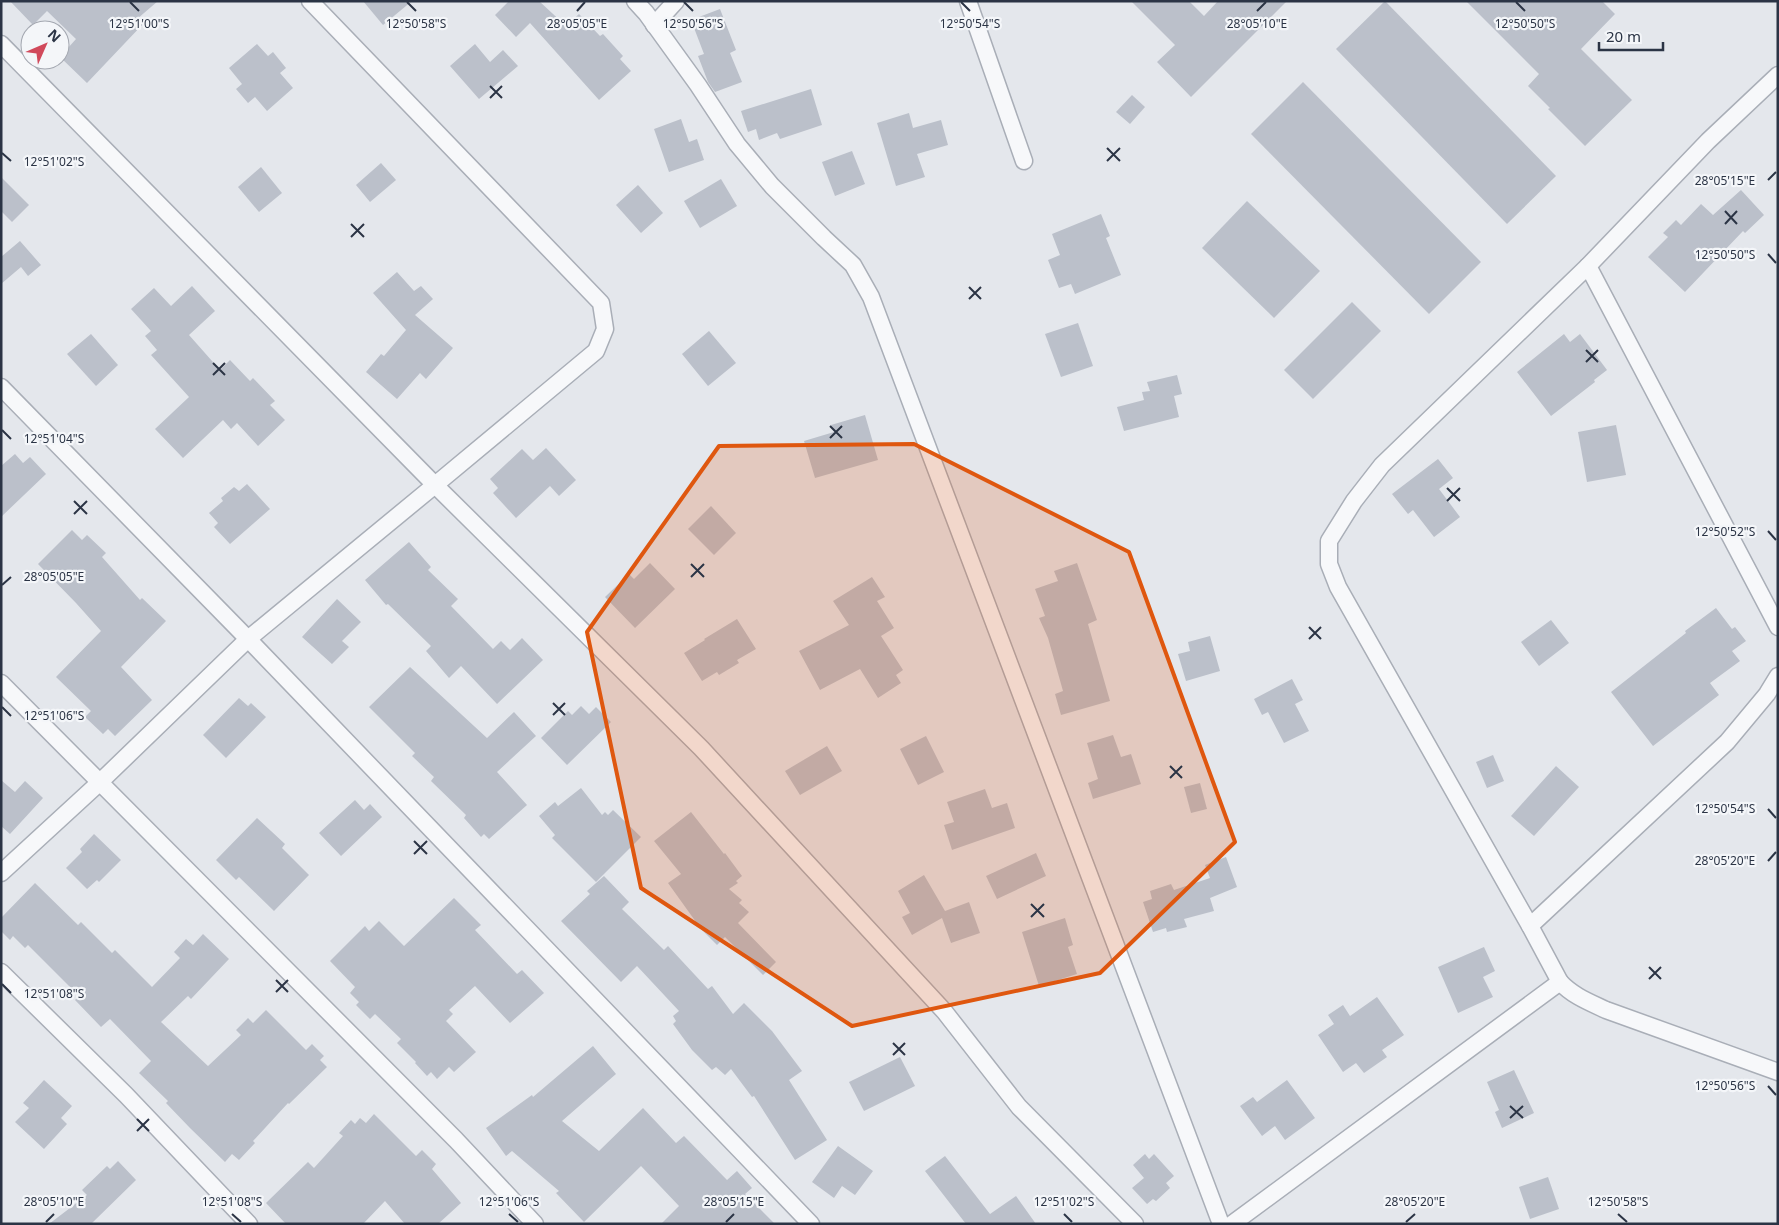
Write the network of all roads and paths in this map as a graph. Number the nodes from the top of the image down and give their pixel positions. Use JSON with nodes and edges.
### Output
{"nodes":[{"id":1,"x":310,"y":1,"type":"edge"},
{"id":2,"x":635,"y":1,"type":"edge"},
{"id":3,"x":676,"y":1,"type":"edge"},
{"id":4,"x":968,"y":1,"type":"edge"},
{"id":5,"x":654,"y":25,"type":"junction"},
{"id":6,"x":1,"y":44,"type":"edge"},
{"id":7,"x":1778,"y":75,"type":"edge"},
{"id":8,"x":1024,"y":161,"type":"dead end"},
{"id":9,"x":1588,"y":266,"type":"junction"},
{"id":10,"x":1,"y":387,"type":"edge"},
{"id":11,"x":435,"y":485,"type":"junction"},
{"id":12,"x":1778,"y":627,"type":"edge"},
{"id":13,"x":248,"y":639,"type":"junction"},
{"id":14,"x":1778,"y":676,"type":"edge"},
{"id":15,"x":1,"y":683,"type":"edge"},
{"id":16,"x":99,"y":783,"type":"junction"},
{"id":17,"x":1,"y":873,"type":"edge"},
{"id":18,"x":1530,"y":926,"type":"junction"},
{"id":19,"x":1,"y":972,"type":"edge"},
{"id":20,"x":1560,"y":982,"type":"junction"},
{"id":21,"x":1778,"y":1072,"type":"edge"},
{"id":22,"x":249,"y":1224,"type":"edge"},
{"id":23,"x":535,"y":1224,"type":"edge"},
{"id":24,"x":811,"y":1224,"type":"edge"},
{"id":25,"x":1135,"y":1224,"type":"edge"},
{"id":26,"x":1221,"y":1224,"type":"edge"},
{"id":27,"x":1232,"y":1224,"type":"edge"}],
"edges":[{"from":1,"to":11,"type":"street"},
{"from":2,"to":5,"type":"street"},
{"from":3,"to":5,"type":"street"},
{"from":4,"to":8,"type":"street"},
{"from":5,"to":26,"type":"street"},
{"from":6,"to":11,"type":"street"},
{"from":7,"to":9,"type":"street"},
{"from":9,"to":12,"type":"street"},
{"from":9,"to":18,"type":"street"},
{"from":10,"to":13,"type":"street"},
{"from":11,"to":13,"type":"street"},
{"from":11,"to":25,"type":"street"},
{"from":13,"to":16,"type":"street"},
{"from":13,"to":24,"type":"street"},
{"from":14,"to":18,"type":"street"},
{"from":15,"to":16,"type":"street"},
{"from":16,"to":17,"type":"street"},
{"from":16,"to":23,"type":"street"},
{"from":18,"to":20,"type":"street"},
{"from":19,"to":22,"type":"street"},
{"from":20,"to":21,"type":"street"},
{"from":20,"to":27,"type":"street"}]}
